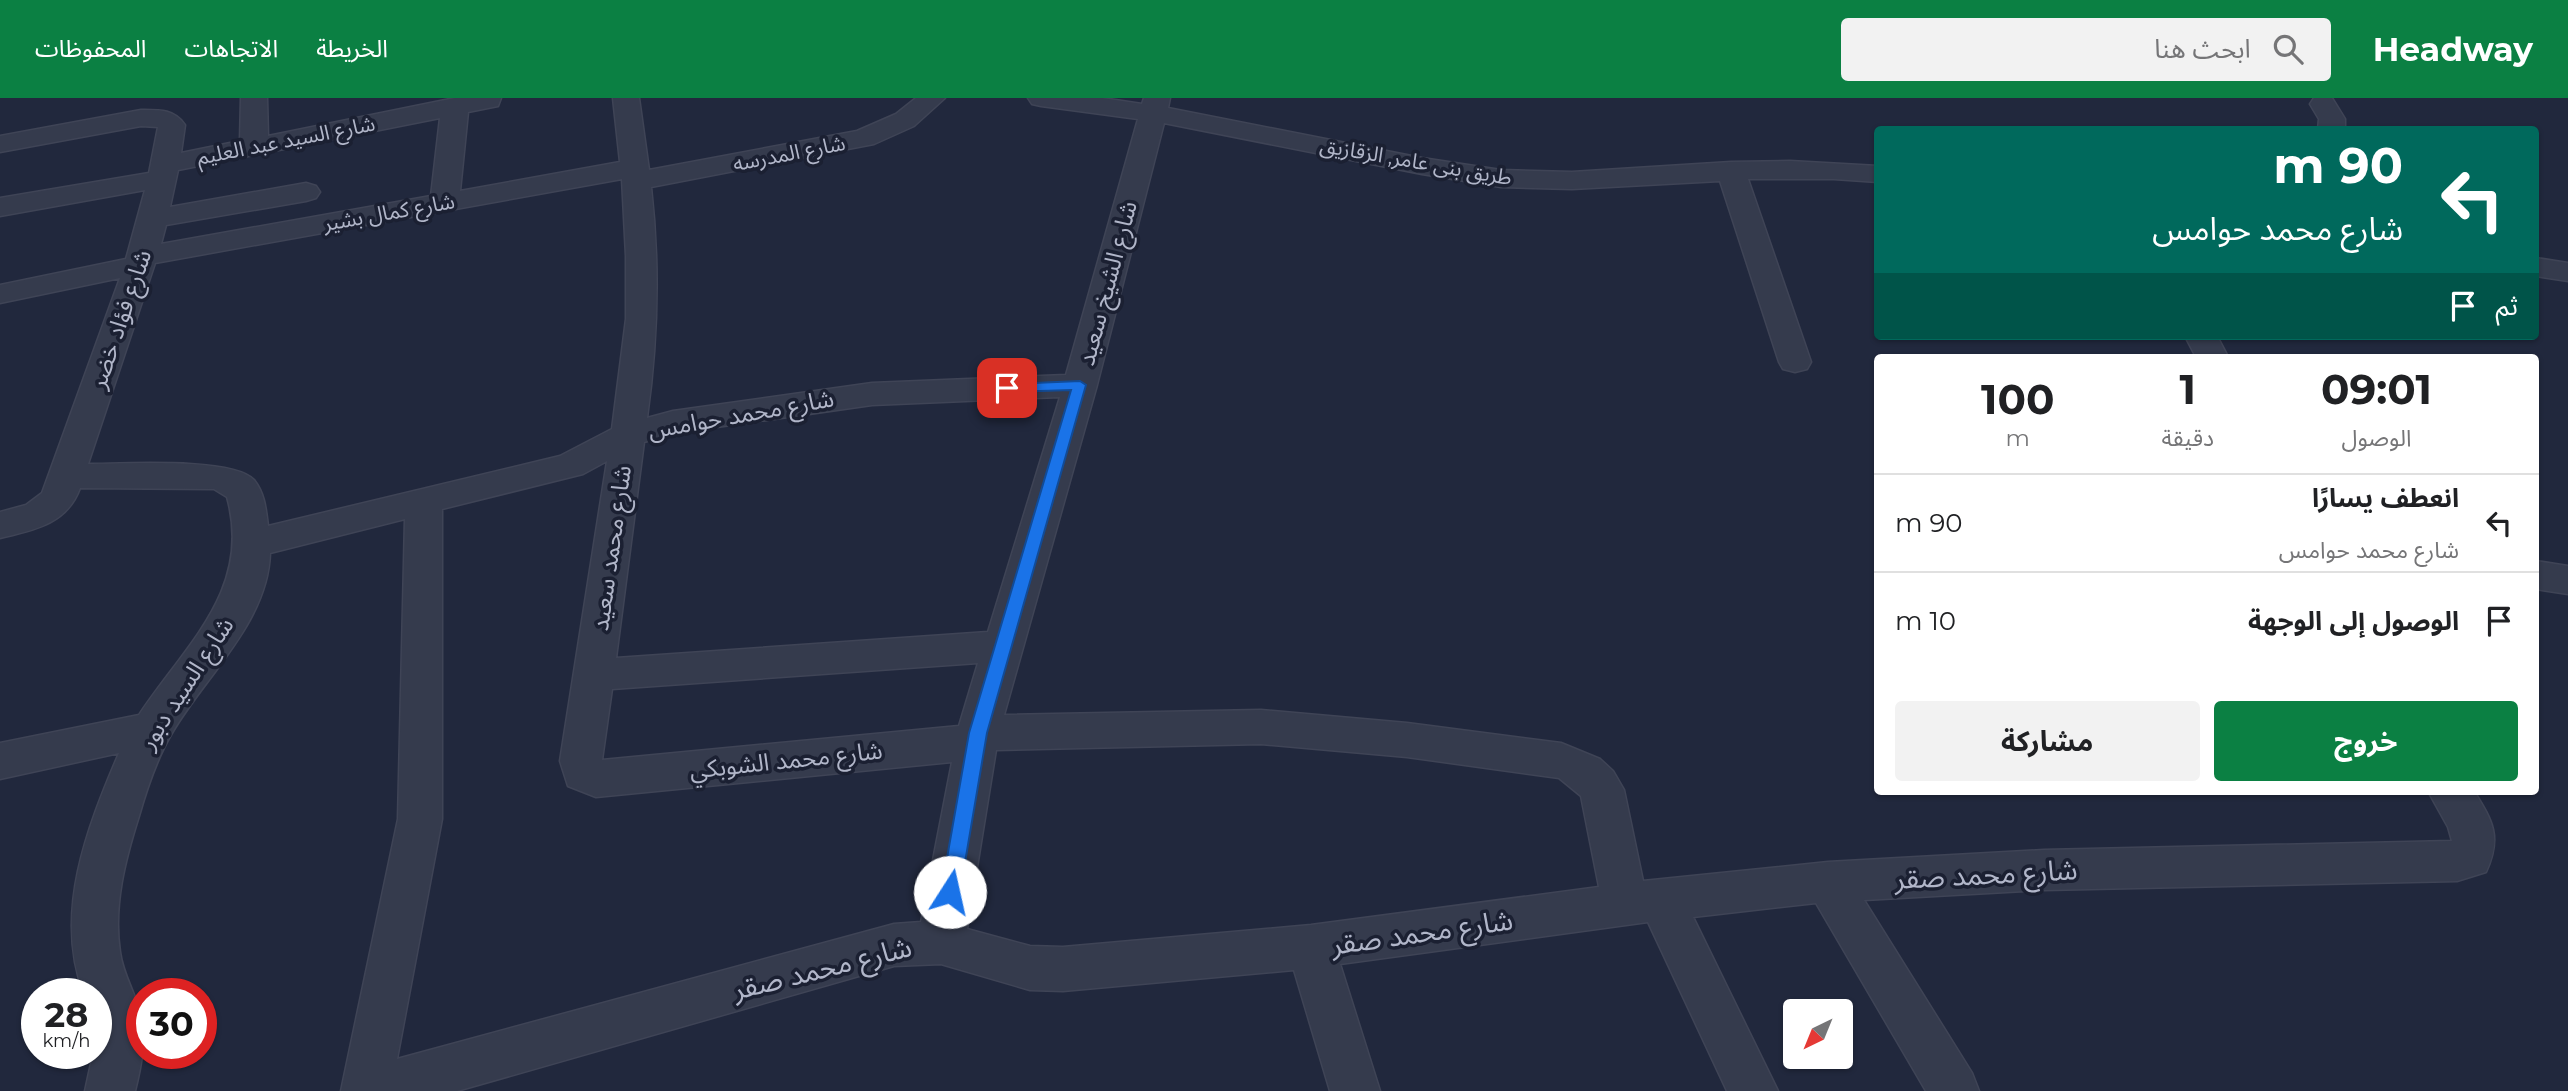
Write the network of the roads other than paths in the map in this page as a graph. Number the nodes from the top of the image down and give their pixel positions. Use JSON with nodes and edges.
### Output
{"nodes":[{"id":1,"x":254,"y":98,"type":"edge"},
{"id":2,"x":626,"y":98,"type":"edge"},
{"id":3,"x":932,"y":98,"type":"edge"},
{"id":4,"x":1041,"y":98,"type":"edge"},
{"id":5,"x":489,"y":100,"type":"dead end"},
{"id":6,"x":1155,"y":105,"type":"edge"},
{"id":7,"x":454,"y":106,"type":"junction"},
{"id":8,"x":0,"y":144,"type":"edge"},
{"id":9,"x":254,"y":146,"type":"junction"},
{"id":10,"x":1731,"y":170,"type":"junction"},
{"id":11,"x":164,"y":172,"type":"junction"},
{"id":12,"x":1874,"y":174,"type":"edge"},
{"id":13,"x":636,"y":175,"type":"junction"},
{"id":14,"x":306,"y":191,"type":"dead end"},
{"id":15,"x":445,"y":202,"type":"junction"},
{"id":16,"x":0,"y":208,"type":"edge"},
{"id":17,"x":151,"y":219,"type":"junction"},
{"id":18,"x":142,"y":260,"type":"junction"},
{"id":19,"x":2539,"y":267,"type":"edge"},
{"id":20,"x":2568,"y":272,"type":"edge"},
{"id":21,"x":0,"y":294,"type":"edge"},
{"id":22,"x":1795,"y":362,"type":"dead end"},
{"id":23,"x":1080,"y":385,"type":"junction"},
{"id":24,"x":628,"y":435,"type":"junction"},
{"id":25,"x":66,"y":476,"type":"junction"},
{"id":26,"x":424,"y":502,"type":"junction"},
{"id":27,"x":10,"y":522,"type":"edge"},
{"id":28,"x":251,"y":544,"type":"junction"},
{"id":29,"x":2539,"y":575,"type":"edge"},
{"id":30,"x":2568,"y":580,"type":"edge"},
{"id":31,"x":1003,"y":646,"type":"junction"},
{"id":32,"x":593,"y":675,"type":"junction"},
{"id":33,"x":153,"y":729,"type":"junction"},
{"id":34,"x":977,"y":737,"type":"junction"},
{"id":35,"x":0,"y":761,"type":"edge"},
{"id":36,"x":596,"y":779,"type":"joint"},
{"id":37,"x":2452,"y":795,"type":"edge"},
{"id":38,"x":1828,"y":882,"type":"junction"},
{"id":39,"x":1643,"y":902,"type":"junction"},
{"id":40,"x":942,"y":943,"type":"junction"},
{"id":41,"x":1311,"y":947,"type":"junction"},
{"id":42,"x":110,"y":1091,"type":"edge"},
{"id":43,"x":368,"y":1091,"type":"edge"},
{"id":44,"x":1355,"y":1091,"type":"edge"},
{"id":45,"x":1753,"y":1091,"type":"edge"},
{"id":46,"x":1954,"y":1091,"type":"edge"}],
"edges":[{"from":1,"to":9,"type":"street"},
{"from":2,"to":13,"type":"street","name":"شارع محمد سعيد"},
{"from":3,"to":13,"type":"street","name":"شارع المدرسه"},
{"from":4,"to":6,"type":"street","name":"طريق بنى عامر, الزقازيق"},
{"from":5,"to":7,"type":"street","name":"شارع السيد عبد العليم"},
{"from":6,"to":10,"type":"street","name":"طريق بنى عامر, الزقازيق"},
{"from":6,"to":23,"type":"street","name":"شارع الشيخ سعيد"},
{"from":7,"to":9,"type":"street","name":"شارع السيد عبد العليم"},
{"from":7,"to":15,"type":"street"},
{"from":8,"to":11,"type":"street","name":"شارع فؤاد خضر"},
{"from":9,"to":11,"type":"street","name":"شارع السيد عبد العليم"},
{"from":10,"to":12,"type":"street","name":"طريق بنى عامر, الزقازيق"},
{"from":10,"to":22,"type":"street"},
{"from":11,"to":16,"type":"street","name":"شارع السيد عبد العليم"},
{"from":11,"to":17,"type":"street","name":"شارع فؤاد خضر"},
{"from":13,"to":15,"type":"street","name":"شارع كمال بشير"},
{"from":13,"to":24,"type":"street","name":"شارع محمد سعيد"},
{"from":14,"to":17,"type":"street"},
{"from":15,"to":18,"type":"street","name":"شارع كمال بشير"},
{"from":17,"to":18,"type":"street","name":"شارع فؤاد خضر"},
{"from":18,"to":21,"type":"street","name":"شارع كمال بشير"},
{"from":18,"to":25,"type":"street","name":"شارع فؤاد خضر"},
{"from":19,"to":20,"type":"street"},
{"from":23,"to":24,"type":"street","name":"شارع محمد حوامس"},
{"from":23,"to":31,"type":"street","name":"شارع الشيخ سعيد"},
{"from":24,"to":26,"type":"street","name":"شارع محمد حوامس"},
{"from":24,"to":32,"type":"street","name":"شارع محمد سعيد"},
{"from":25,"to":27,"type":"street","name":"شارع فؤاد خضر"},
{"from":25,"to":28,"type":"street","name":"شارع السيد دبور"},
{"from":26,"to":28,"type":"street","name":"شارع محمد حوامس"},
{"from":26,"to":43,"type":"street"},
{"from":28,"to":33,"type":"street","name":"شارع السيد دبور"},
{"from":29,"to":30,"type":"street"},
{"from":31,"to":32,"type":"street"},
{"from":31,"to":34,"type":"street","name":"شارع الشيخ سعيد"},
{"from":32,"to":36,"type":"street","name":"شارع محمد سعيد"},
{"from":33,"to":35,"type":"street"},
{"from":33,"to":42,"type":"street","name":"شارع السيد دبور"},
{"from":34,"to":36,"type":"street","name":"شارع محمد الشوبكي"},
{"from":34,"to":39,"type":"street","name":"شارع محمد الشوبكي"},
{"from":34,"to":40,"type":"street","name":"شارع الشيخ سعيد"},
{"from":37,"to":38,"type":"street","name":"شارع محمد صقر"},
{"from":38,"to":39,"type":"street","name":"شارع محمد صقر"},
{"from":38,"to":46,"type":"street"},
{"from":39,"to":41,"type":"street","name":"شارع محمد صقر"},
{"from":39,"to":45,"type":"street","name":"شارع محمد الشوبكي"},
{"from":40,"to":41,"type":"street","name":"شارع محمد صقر"},
{"from":40,"to":43,"type":"street","name":"شارع محمد صقر"},
{"from":41,"to":44,"type":"street"}]}
